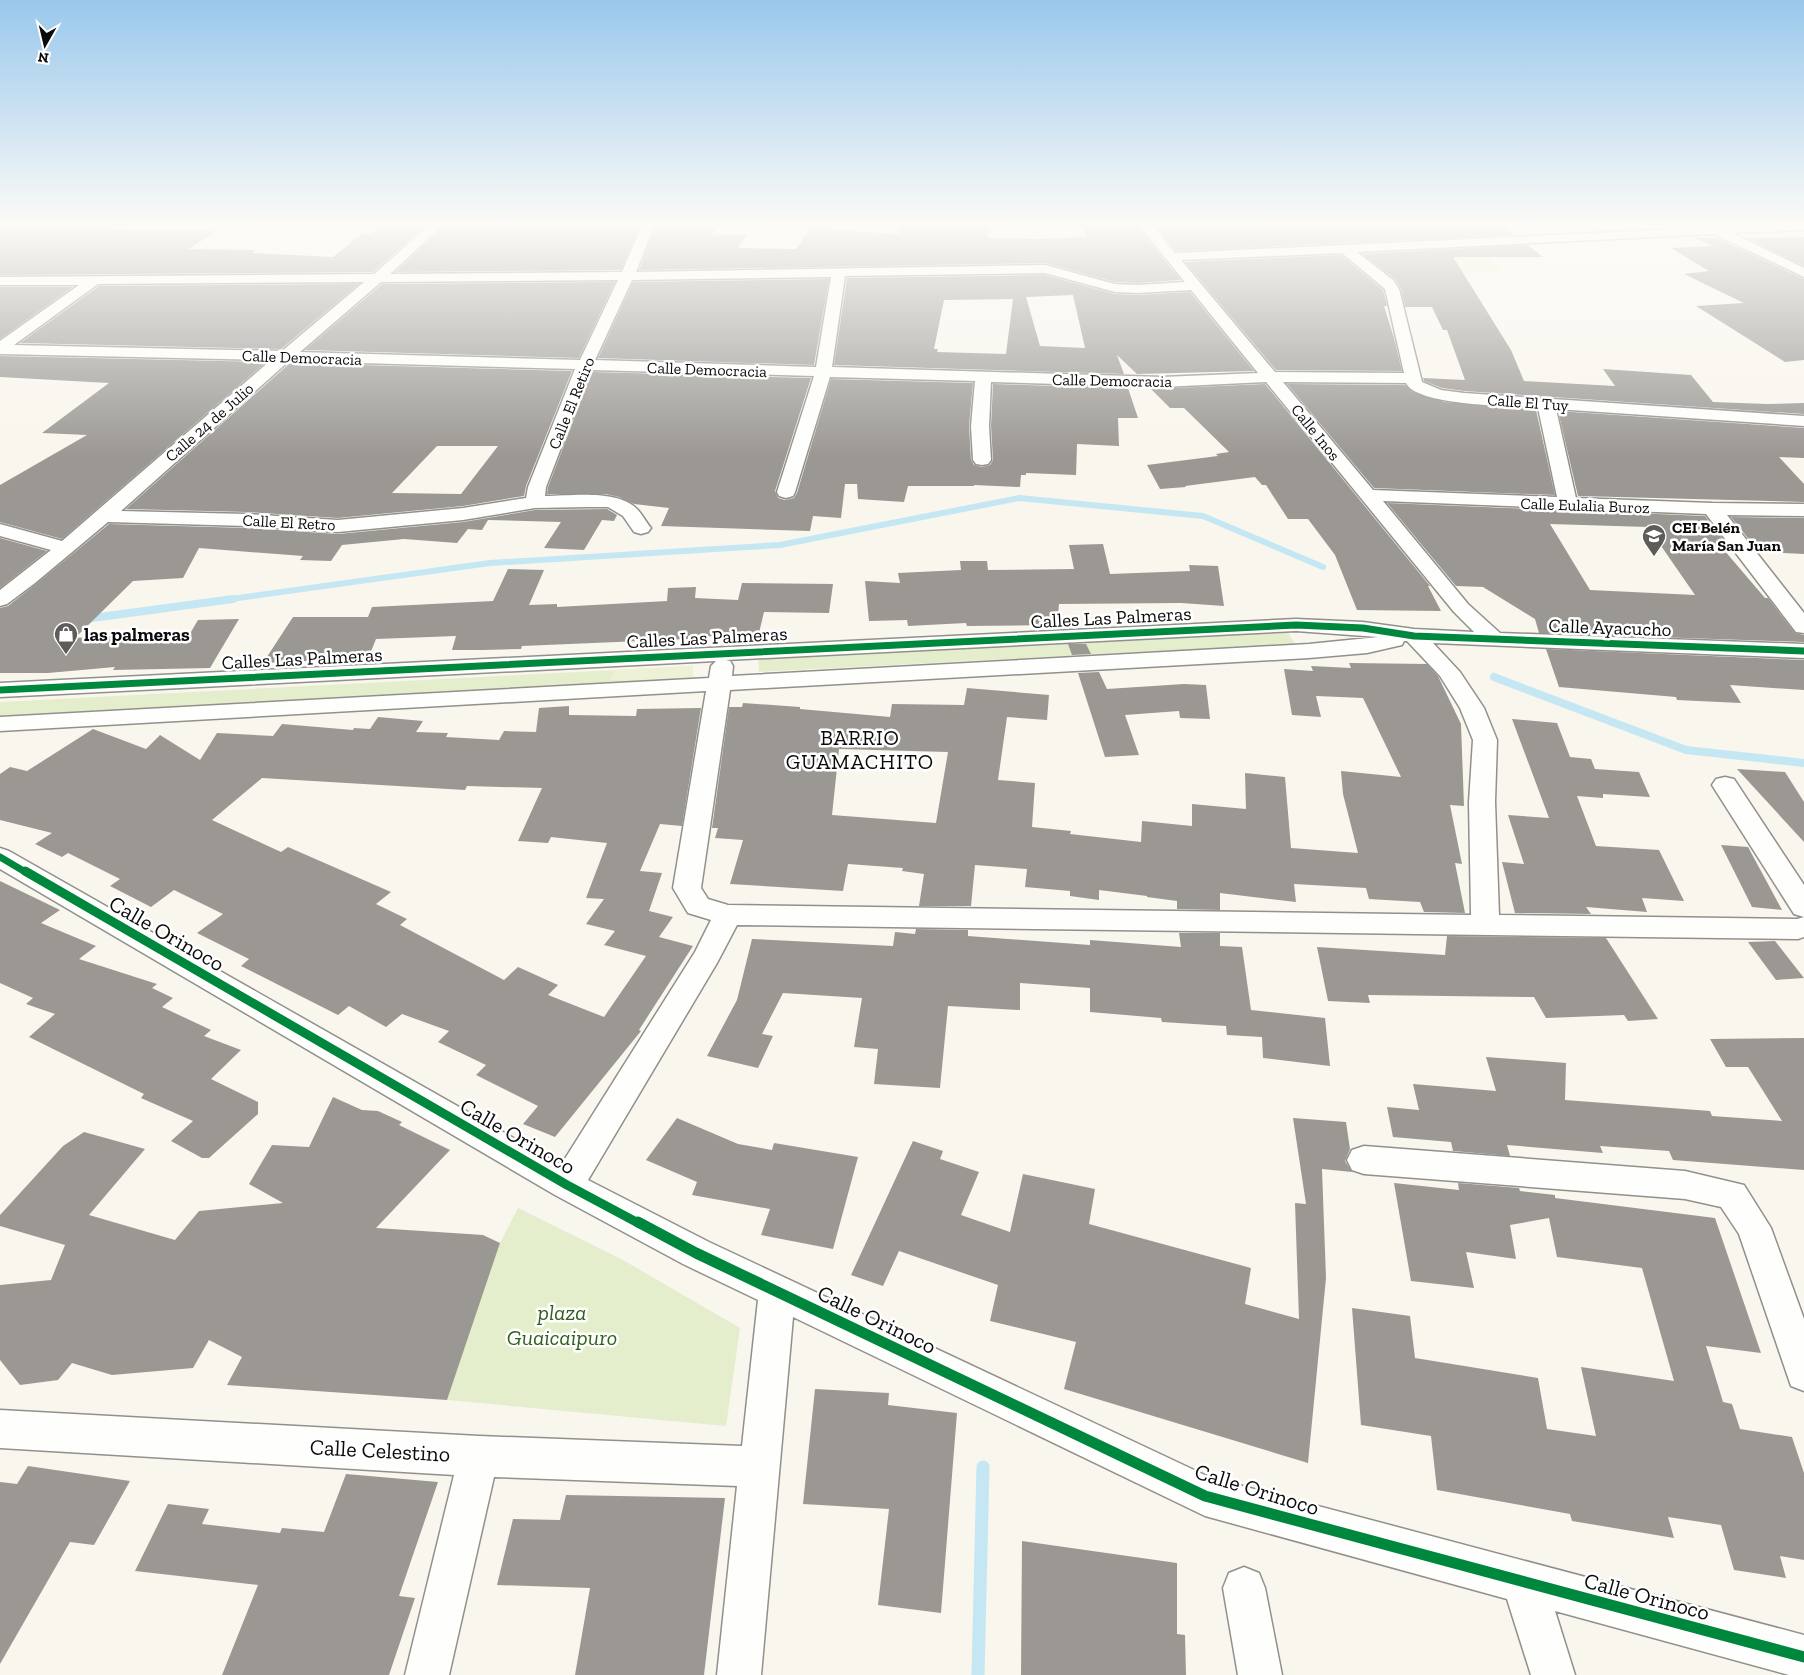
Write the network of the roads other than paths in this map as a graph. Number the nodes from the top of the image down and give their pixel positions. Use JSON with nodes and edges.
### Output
{"nodes":[{"id":1,"x":66,"y":301,"type":"edge"},
{"id":2,"x":351,"y":301,"type":"edge"},
{"id":3,"x":615,"y":301,"type":"edge"},
{"id":4,"x":835,"y":301,"type":"edge"},
{"id":5,"x":1207,"y":301,"type":"edge"},
{"id":6,"x":1395,"y":301,"type":"edge"},
{"id":7,"x":0,"y":349,"type":"edge"},
{"id":8,"x":284,"y":356,"type":"junction"},
{"id":9,"x":585,"y":365,"type":"junction"},
{"id":10,"x":824,"y":373,"type":"junction"},
{"id":11,"x":1272,"y":377,"type":"junction"},
{"id":12,"x":983,"y":378,"type":"junction"},
{"id":13,"x":1414,"y":378,"type":"junction"},
{"id":14,"x":1546,"y":404,"type":"junction"},
{"id":15,"x":1804,"y":421,"type":"edge"},
{"id":16,"x":982,"y":460,"type":"dead end"},
{"id":17,"x":786,"y":492,"type":"dead end"},
{"id":18,"x":1367,"y":495,"type":"junction"},
{"id":19,"x":535,"y":502,"type":"junction"},
{"id":20,"x":1568,"y":504,"type":"junction"},
{"id":21,"x":1712,"y":510,"type":"junction"},
{"id":22,"x":1804,"y":510,"type":"edge"},
{"id":23,"x":101,"y":516,"type":"junction"},
{"id":24,"x":641,"y":528,"type":"dead end"},
{"id":25,"x":0,"y":530,"type":"edge"},
{"id":26,"x":64,"y":548,"type":"junction"},
{"id":27,"x":0,"y":600,"type":"edge"},
{"id":28,"x":1804,"y":627,"type":"edge"},
{"id":29,"x":1414,"y":636,"type":"junction"},
{"id":30,"x":1493,"y":638,"type":"junction"},
{"id":31,"x":1804,"y":651,"type":"edge"},
{"id":32,"x":724,"y":652,"type":"junction"},
{"id":33,"x":719,"y":683,"type":"junction"},
{"id":34,"x":0,"y":690,"type":"edge"},
{"id":35,"x":0,"y":724,"type":"edge"},
{"id":36,"x":1725,"y":785,"type":"dead end"},
{"id":37,"x":0,"y":857,"type":"edge"},
{"id":38,"x":1804,"y":908,"type":"edge"},
{"id":39,"x":728,"y":915,"type":"junction"},
{"id":40,"x":1485,"y":924,"type":"junction"},
{"id":41,"x":1804,"y":926,"type":"edge"},
{"id":42,"x":1364,"y":1160,"type":"dead end"},
{"id":43,"x":567,"y":1184,"type":"junction"},
{"id":44,"x":777,"y":1291,"type":"junction"},
{"id":45,"x":1804,"y":1373,"type":"edge"},
{"id":46,"x":0,"y":1429,"type":"edge"},
{"id":47,"x":479,"y":1456,"type":"junction"},
{"id":48,"x":761,"y":1468,"type":"junction"},
{"id":49,"x":1523,"y":1580,"type":"junction"},
{"id":50,"x":1244,"y":1588,"type":"dead end"},
{"id":51,"x":1804,"y":1657,"type":"edge"},
{"id":52,"x":427,"y":1675,"type":"edge"},
{"id":53,"x":739,"y":1675,"type":"edge"},
{"id":54,"x":1260,"y":1675,"type":"edge"},
{"id":55,"x":1553,"y":1675,"type":"edge"}],
"edges":[{"from":1,"to":7,"type":"street"},
{"from":2,"to":8,"type":"street","name":"Calle 24 de Julio"},
{"from":3,"to":9,"type":"street","name":"Calle El Retiro"},
{"from":4,"to":10,"type":"street"},
{"from":5,"to":11,"type":"street","name":"Calle Inos"},
{"from":6,"to":13,"type":"street"},
{"from":7,"to":8,"type":"street","name":"Calle Democracia"},
{"from":8,"to":9,"type":"street","name":"Calle Democracia"},
{"from":8,"to":23,"type":"street","name":"Calle 24 de Julio"},
{"from":9,"to":10,"type":"street","name":"Calle Democracia"},
{"from":9,"to":19,"type":"street","name":"Calle El Retiro"},
{"from":10,"to":12,"type":"street","name":"Calle Democracia"},
{"from":10,"to":17,"type":"street"},
{"from":11,"to":12,"type":"street","name":"Calle Democracia"},
{"from":11,"to":13,"type":"street","name":"Calle Democracia"},
{"from":11,"to":18,"type":"street","name":"Calle Inos"},
{"from":12,"to":16,"type":"street"},
{"from":13,"to":14,"type":"street","name":"Calle El Tuy"},
{"from":14,"to":15,"type":"street","name":"Calle El Tuy"},
{"from":14,"to":20,"type":"street"},
{"from":18,"to":20,"type":"street","name":"Calle Eulalia Buroz"},
{"from":18,"to":30,"type":"street","name":"Calle Inos"},
{"from":19,"to":23,"type":"street","name":"Calle El Retro"},
{"from":19,"to":24,"type":"street","name":"Calle El Retro"},
{"from":20,"to":21,"type":"street","name":"Calle Eulalia Buroz"},
{"from":21,"to":22,"type":"street","name":"Calle Eulalia Buroz"},
{"from":21,"to":28,"type":"street"},
{"from":23,"to":26,"type":"street","name":"Calle 24 de Julio"},
{"from":25,"to":26,"type":"street"},
{"from":26,"to":27,"type":"street","name":"Calle 24 de Julio"},
{"from":29,"to":30,"type":"street","name":"Calle Ayacucho"},
{"from":29,"to":32,"type":"street","name":"Calles Las Palmeras"},
{"from":29,"to":33,"type":"street"},
{"from":29,"to":40,"type":"street"},
{"from":30,"to":31,"type":"street","name":"Calle Ayacucho"},
{"from":32,"to":33,"type":"street"},
{"from":32,"to":34,"type":"street","name":"Calles Las Palmeras"},
{"from":33,"to":35,"type":"street"},
{"from":33,"to":39,"type":"street"},
{"from":36,"to":38,"type":"street"},
{"from":37,"to":43,"type":"street","name":"Calle Orinoco"},
{"from":39,"to":40,"type":"street"},
{"from":39,"to":43,"type":"street"},
{"from":40,"to":41,"type":"street"},
{"from":42,"to":45,"type":"street"},
{"from":43,"to":44,"type":"street","name":"Calle Orinoco"},
{"from":44,"to":48,"type":"street"},
{"from":44,"to":49,"type":"street","name":"Calle Orinoco"},
{"from":46,"to":47,"type":"street","name":"Calle Celestino"},
{"from":47,"to":48,"type":"street","name":"Calle Celestino"},
{"from":47,"to":52,"type":"street"},
{"from":48,"to":53,"type":"street"},
{"from":49,"to":51,"type":"street","name":"Calle Orinoco"},
{"from":49,"to":55,"type":"street"},
{"from":50,"to":54,"type":"street"}]}
